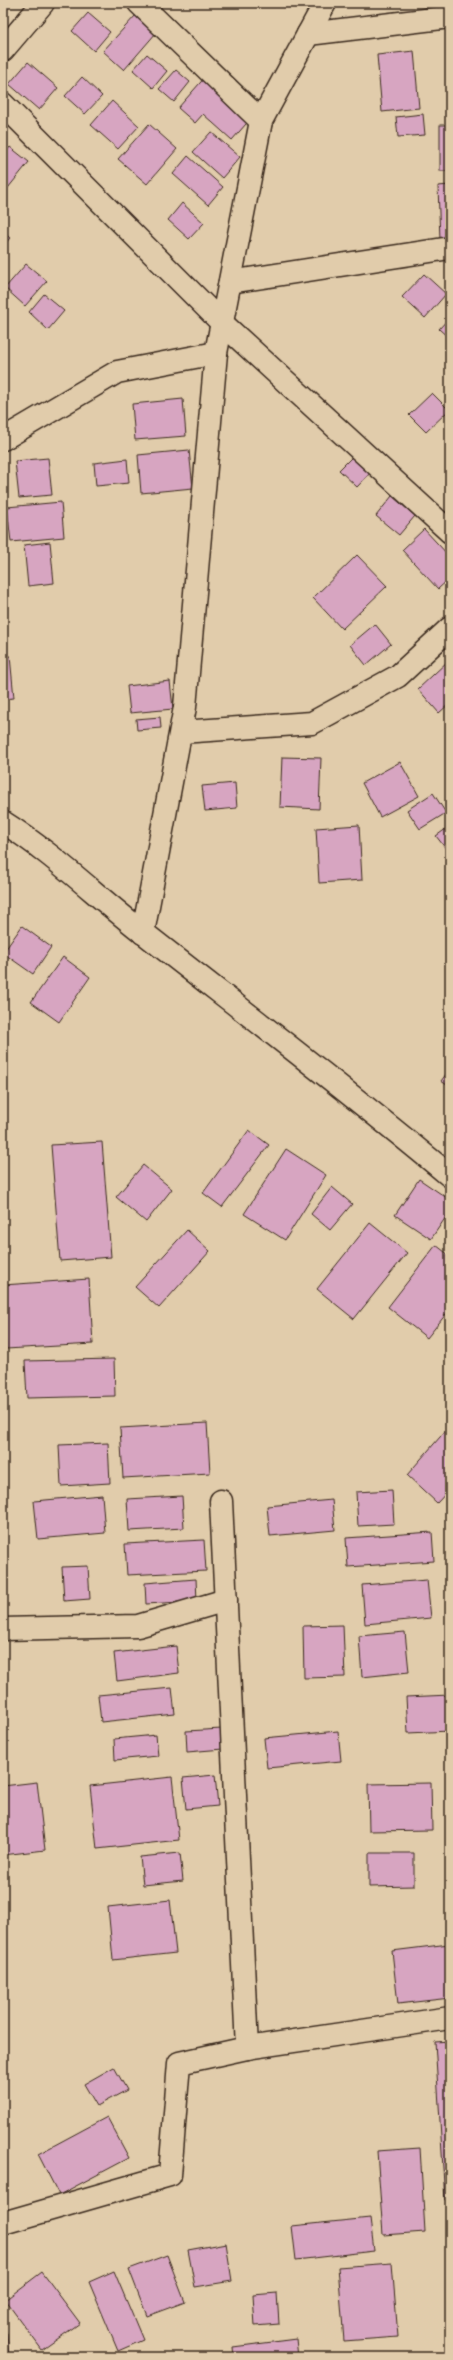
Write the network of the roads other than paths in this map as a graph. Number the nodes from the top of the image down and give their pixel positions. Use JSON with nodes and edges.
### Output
{"nodes":[{"id":1,"x":43,"y":3,"type":"edge"},
{"id":2,"x":139,"y":3,"type":"edge"},
{"id":3,"x":325,"y":3,"type":"edge"},
{"id":4,"x":450,"y":17,"type":"edge"},
{"id":5,"x":308,"y":34,"type":"junction"},
{"id":6,"x":3,"y":50,"type":"edge"},
{"id":7,"x":3,"y":104,"type":"edge"},
{"id":8,"x":261,"y":121,"type":"junction"},
{"id":9,"x":447,"y":252,"type":"edge"},
{"id":10,"x":230,"y":282,"type":"junction"},
{"id":11,"x":222,"y":323,"type":"junction"},
{"id":12,"x":216,"y":353,"type":"junction"},
{"id":13,"x":3,"y":439,"type":"edge"},
{"id":14,"x":450,"y":532,"type":"edge"},
{"id":15,"x":450,"y":628,"type":"edge"},
{"id":16,"x":181,"y":732,"type":"junction"},
{"id":17,"x":3,"y":822,"type":"edge"},
{"id":18,"x":143,"y":933,"type":"junction"},
{"id":19,"x":450,"y":1176,"type":"edge"},
{"id":20,"x":221,"y":1501,"type":"dead end"},
{"id":21,"x":226,"y":1600,"type":"junction"},
{"id":22,"x":3,"y":1629,"type":"edge"},
{"id":23,"x":450,"y":2018,"type":"edge"},
{"id":24,"x":248,"y":2048,"type":"junction"},
{"id":25,"x":3,"y":2223,"type":"edge"}],
"edges":[{"from":1,"to":6,"type":"main road"},
{"from":2,"to":8,"type":"main road"},
{"from":3,"to":5,"type":"main road"},
{"from":4,"to":5,"type":"main road"},
{"from":5,"to":8,"type":"main road"},
{"from":7,"to":11,"type":"main road"},
{"from":8,"to":10,"type":"main road"},
{"from":9,"to":10,"type":"main road"},
{"from":10,"to":11,"type":"main road"},
{"from":11,"to":12,"type":"main road"},
{"from":11,"to":14,"type":"main road"},
{"from":12,"to":13,"type":"main road"},
{"from":12,"to":16,"type":"main road"},
{"from":15,"to":16,"type":"main road"},
{"from":16,"to":18,"type":"main road"},
{"from":17,"to":18,"type":"main road"},
{"from":18,"to":19,"type":"main road"},
{"from":20,"to":21,"type":"main road"},
{"from":21,"to":22,"type":"main road"},
{"from":21,"to":24,"type":"main road"},
{"from":23,"to":24,"type":"main road"},
{"from":24,"to":25,"type":"main road"}]}
